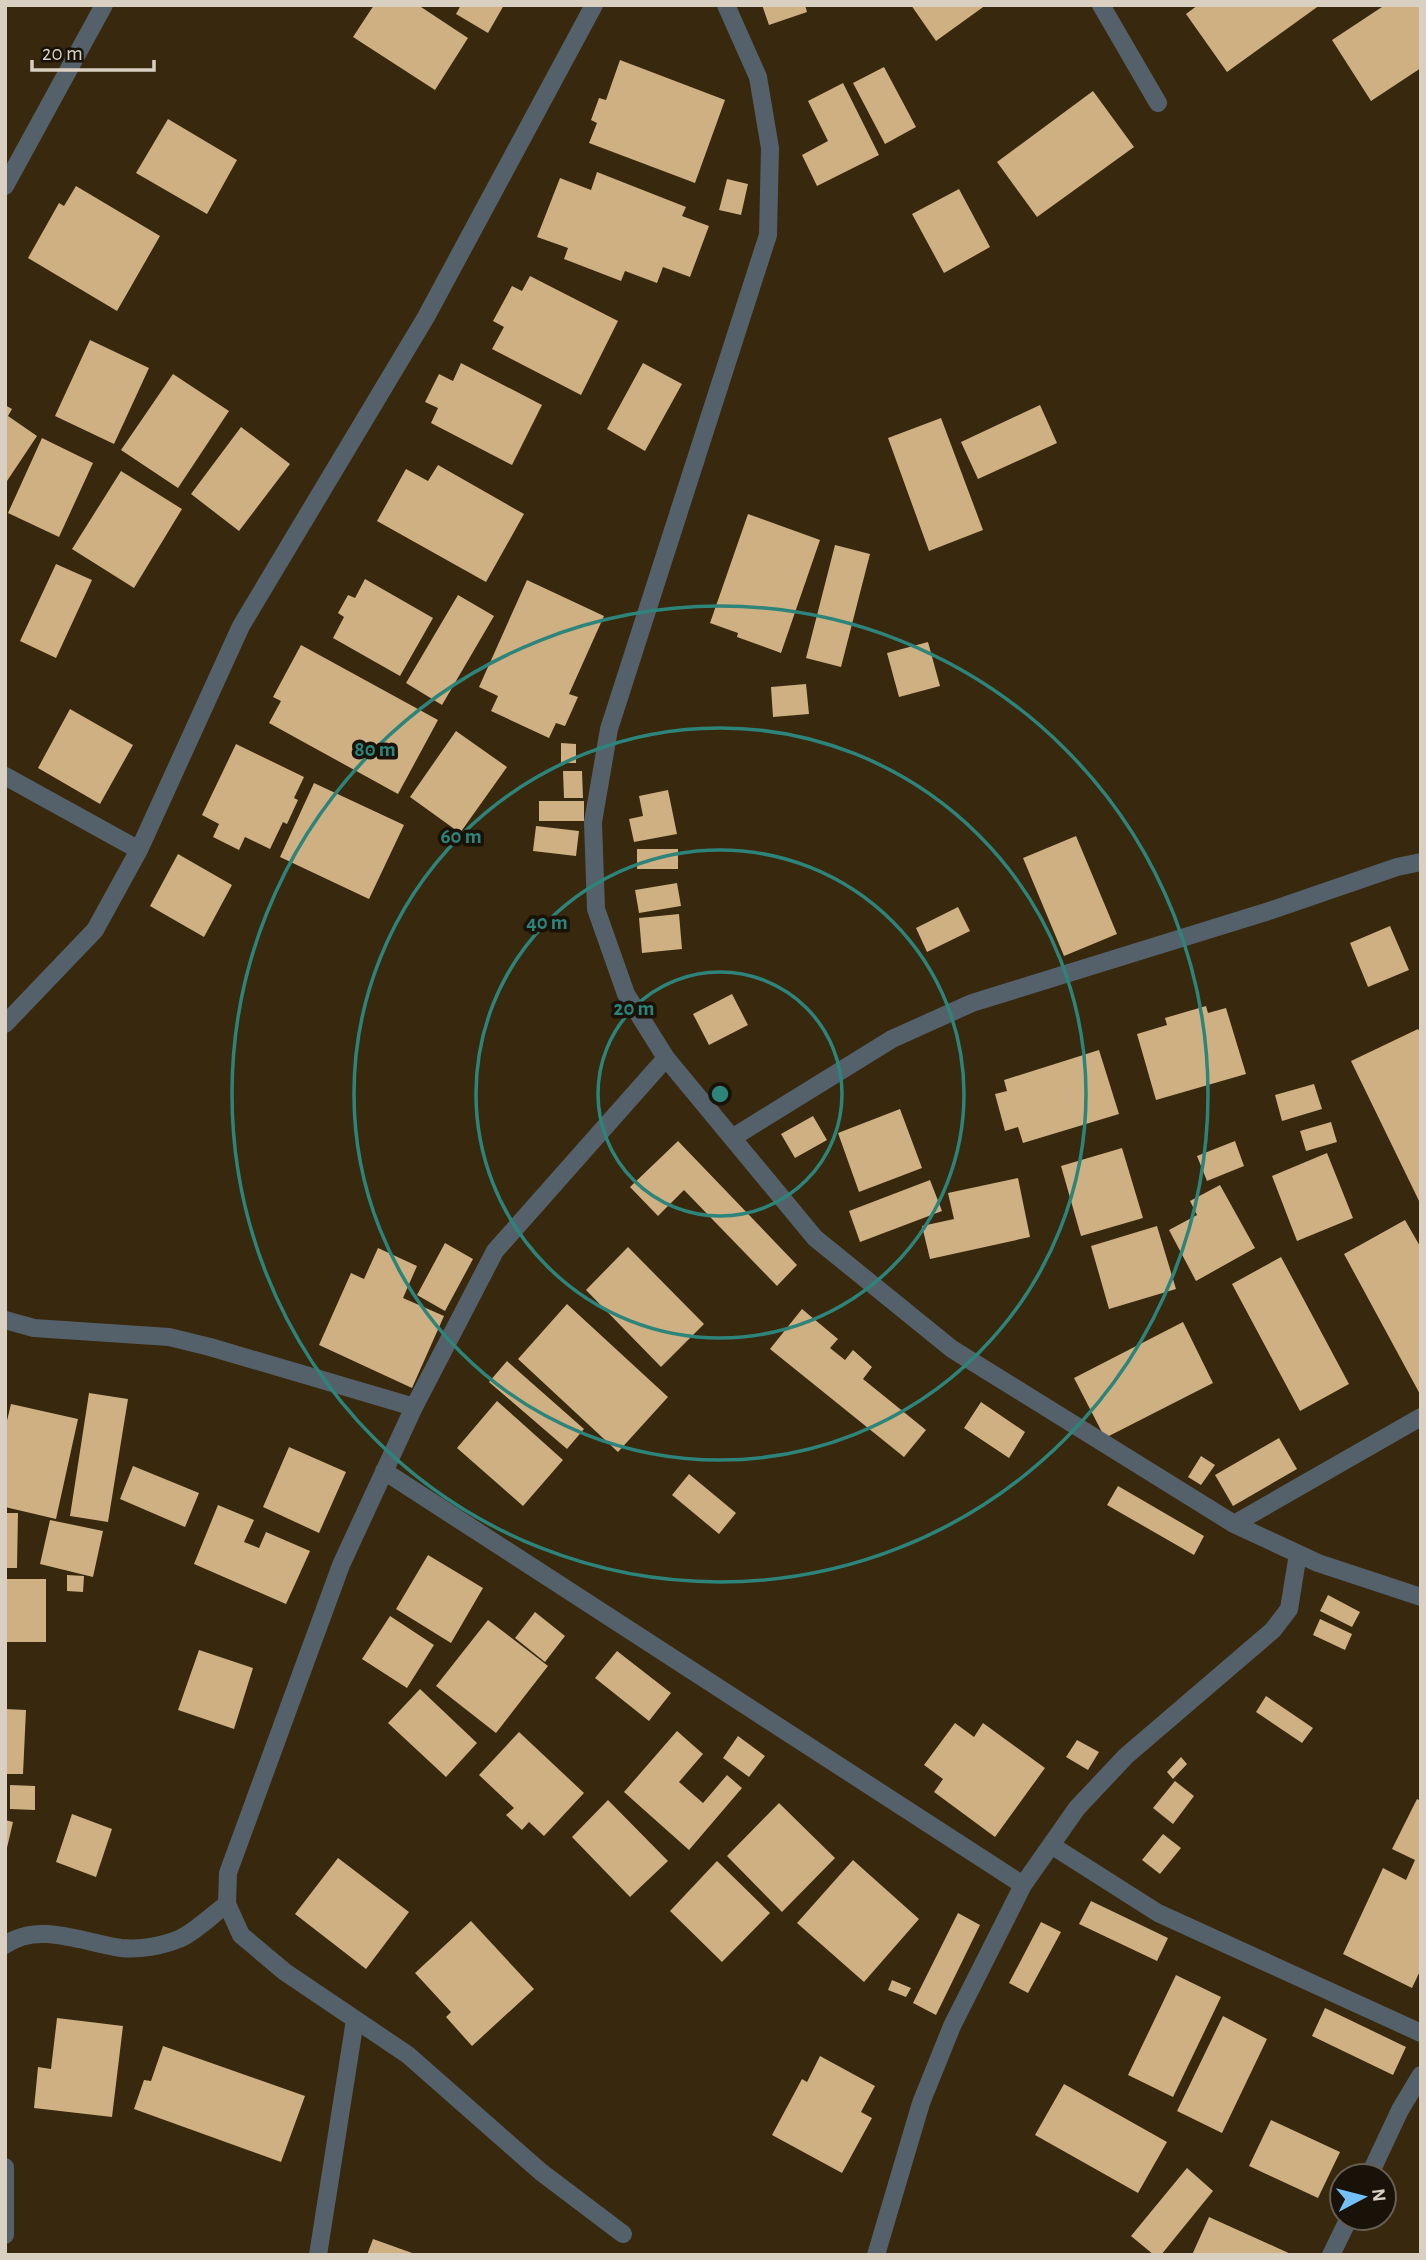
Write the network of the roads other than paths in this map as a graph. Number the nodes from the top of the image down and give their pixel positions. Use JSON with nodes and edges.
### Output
{"nodes":[{"id":1,"x":104,"y":5,"type":"edge"},
{"id":2,"x":594,"y":5,"type":"edge"},
{"id":3,"x":726,"y":5,"type":"edge"},
{"id":4,"x":1101,"y":5,"type":"edge"},
{"id":5,"x":1158,"y":103,"type":"dead end"},
{"id":6,"x":5,"y":186,"type":"edge"},
{"id":7,"x":5,"y":776,"type":"edge"},
{"id":8,"x":139,"y":850,"type":"junction"},
{"id":9,"x":1421,"y":862,"type":"edge"},
{"id":10,"x":5,"y":1024,"type":"edge"},
{"id":11,"x":666,"y":1058,"type":"junction"},
{"id":12,"x":732,"y":1138,"type":"junction"},
{"id":13,"x":5,"y":1320,"type":"edge"},
{"id":14,"x":414,"y":1407,"type":"junction"},
{"id":15,"x":1421,"y":1417,"type":"edge"},
{"id":16,"x":384,"y":1471,"type":"junction"},
{"id":17,"x":1234,"y":1524,"type":"junction"},
{"id":18,"x":1298,"y":1554,"type":"junction"},
{"id":19,"x":1421,"y":1597,"type":"edge"},
{"id":20,"x":1051,"y":1846,"type":"junction"},
{"id":21,"x":1023,"y":1885,"type":"junction"},
{"id":22,"x":227,"y":1904,"type":"junction"},
{"id":23,"x":5,"y":1945,"type":"edge"},
{"id":24,"x":355,"y":2020,"type":"junction"},
{"id":25,"x":1421,"y":2033,"type":"edge"},
{"id":26,"x":1421,"y":2075,"type":"edge"},
{"id":27,"x":1375,"y":2162,"type":"edge"},
{"id":28,"x":5,"y":2167,"type":"edge"},
{"id":29,"x":1342,"y":2232,"type":"edge"},
{"id":30,"x":623,"y":2234,"type":"dead end"},
{"id":31,"x":5,"y":2235,"type":"edge"},
{"id":32,"x":318,"y":2255,"type":"edge"},
{"id":33,"x":876,"y":2255,"type":"edge"},
{"id":34,"x":1331,"y":2255,"type":"edge"}],
"edges":[{"from":1,"to":6,"type":"street"},
{"from":2,"to":8,"type":"street"},
{"from":3,"to":11,"type":"street"},
{"from":4,"to":5,"type":"street"},
{"from":7,"to":8,"type":"street"},
{"from":8,"to":10,"type":"street"},
{"from":9,"to":12,"type":"street"},
{"from":11,"to":12,"type":"street"},
{"from":11,"to":14,"type":"street"},
{"from":12,"to":17,"type":"street"},
{"from":13,"to":14,"type":"street"},
{"from":14,"to":16,"type":"street"},
{"from":15,"to":17,"type":"street"},
{"from":16,"to":21,"type":"street"},
{"from":16,"to":22,"type":"street"},
{"from":17,"to":18,"type":"street"},
{"from":18,"to":19,"type":"street"},
{"from":18,"to":20,"type":"street"},
{"from":20,"to":21,"type":"street"},
{"from":20,"to":25,"type":"street"},
{"from":21,"to":33,"type":"street"},
{"from":22,"to":23,"type":"street"},
{"from":22,"to":24,"type":"street"},
{"from":24,"to":30,"type":"street"},
{"from":24,"to":32,"type":"street"},
{"from":26,"to":27,"type":"street"},
{"from":28,"to":31,"type":"street"},
{"from":29,"to":34,"type":"street"}]}
